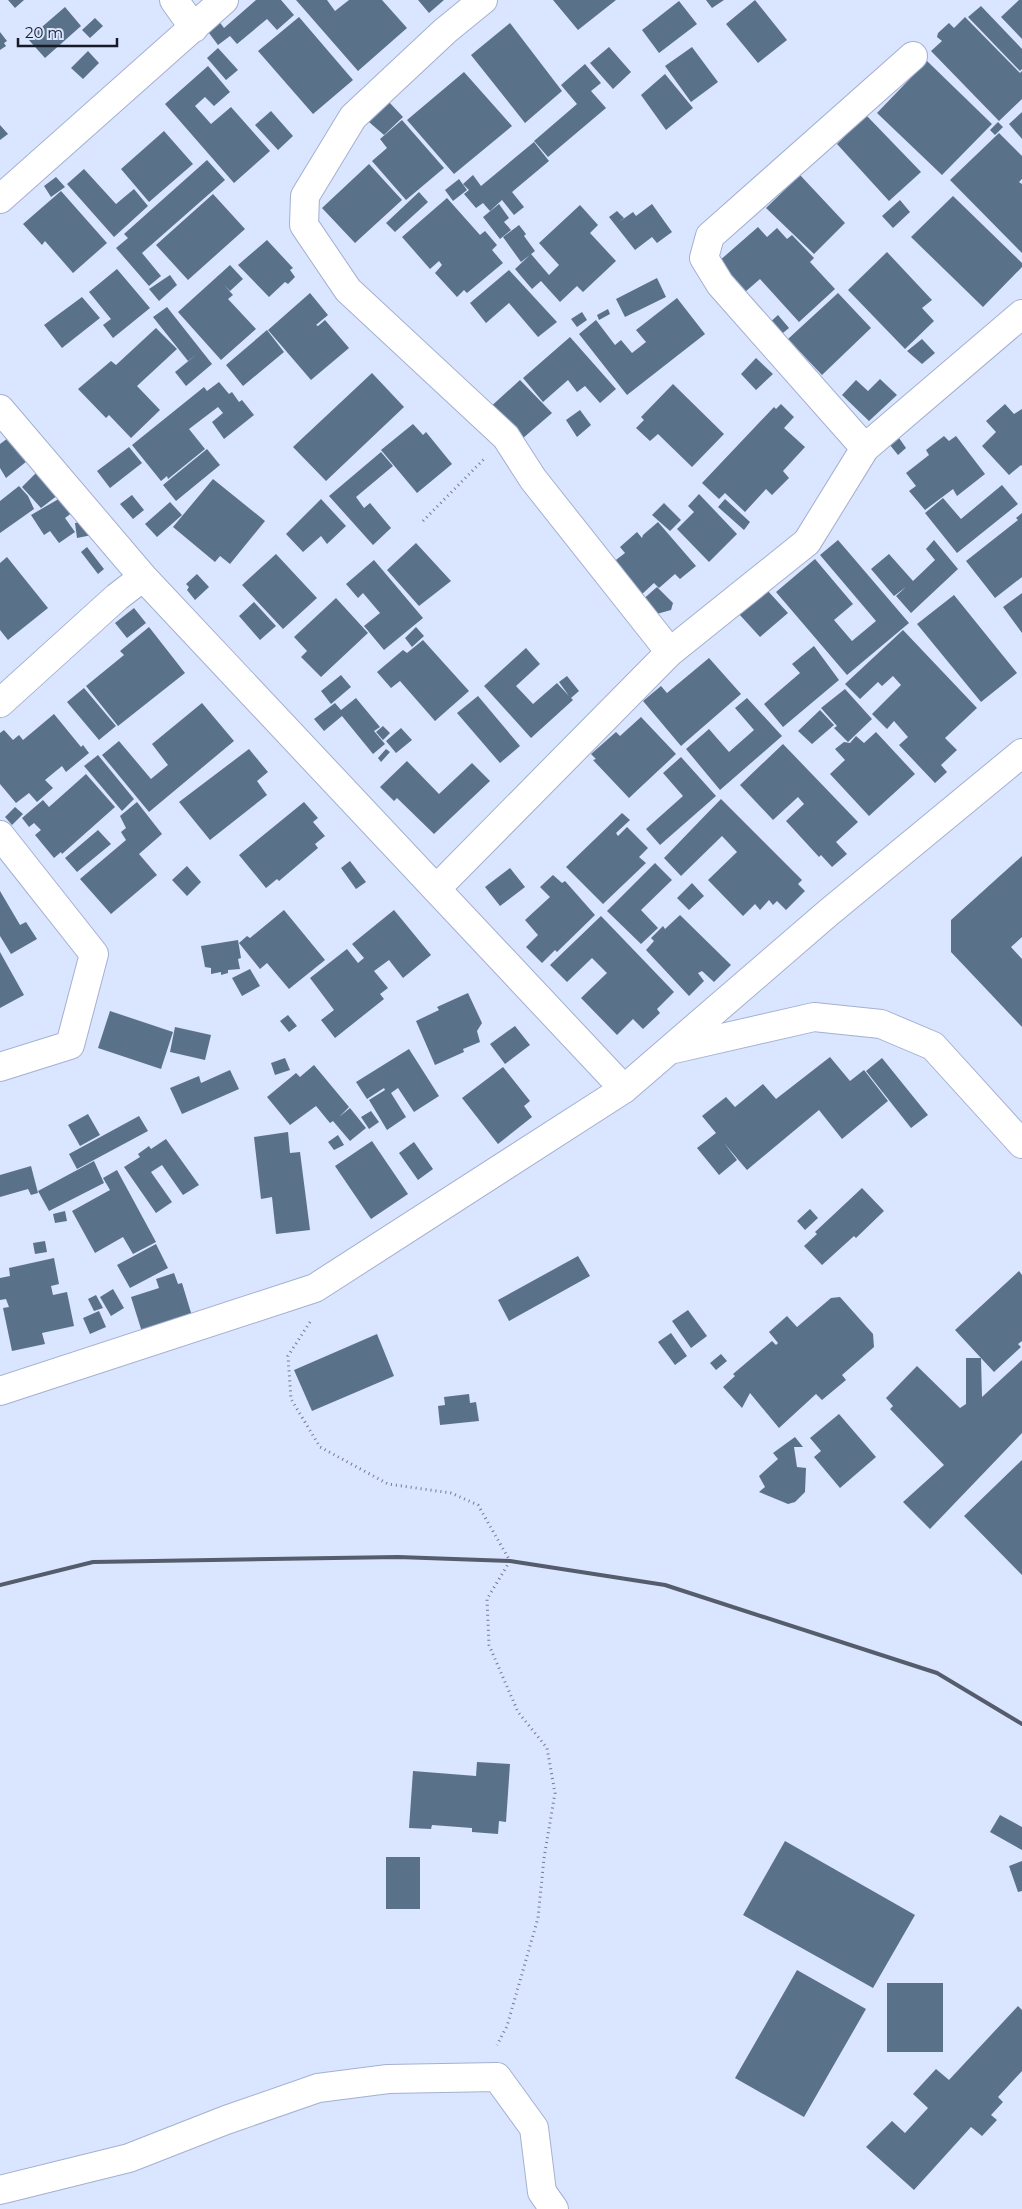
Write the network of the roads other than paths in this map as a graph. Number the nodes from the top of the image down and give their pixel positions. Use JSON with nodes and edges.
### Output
{"nodes":[{"id":1,"x":174,"y":0,"type":"edge"},
{"id":2,"x":224,"y":0,"type":"edge"},
{"id":3,"x":483,"y":0,"type":"edge"},
{"id":4,"x":194,"y":28,"type":"junction"},
{"id":5,"x":913,"y":56,"type":"dead end"},
{"id":6,"x":0,"y":198,"type":"edge"},
{"id":7,"x":1022,"y":314,"type":"edge"},
{"id":8,"x":0,"y":409,"type":"edge"},
{"id":9,"x":865,"y":448,"type":"junction"},
{"id":10,"x":143,"y":577,"type":"junction"},
{"id":11,"x":670,"y":652,"type":"junction"},
{"id":12,"x":0,"y":703,"type":"edge"},
{"id":13,"x":1022,"y":753,"type":"edge"},
{"id":14,"x":0,"y":835,"type":"edge"},
{"id":15,"x":436,"y":889,"type":"junction"},
{"id":16,"x":670,"y":1050,"type":"junction"},
{"id":17,"x":0,"y":1067,"type":"edge"},
{"id":18,"x":624,"y":1090,"type":"junction"},
{"id":19,"x":1022,"y":1144,"type":"edge"},
{"id":20,"x":0,"y":1391,"type":"edge"},
{"id":21,"x":0,"y":2190,"type":"edge"},
{"id":22,"x":554,"y":2209,"type":"edge"}],
"edges":[{"from":1,"to":4,"type":"street"},
{"from":2,"to":4,"type":"street"},
{"from":3,"to":11,"type":"street"},
{"from":4,"to":6,"type":"street"},
{"from":5,"to":9,"type":"street"},
{"from":7,"to":9,"type":"street"},
{"from":8,"to":10,"type":"street"},
{"from":9,"to":11,"type":"street"},
{"from":10,"to":12,"type":"street"},
{"from":10,"to":15,"type":"street"},
{"from":11,"to":15,"type":"street"},
{"from":13,"to":16,"type":"street"},
{"from":14,"to":17,"type":"street"},
{"from":15,"to":18,"type":"street"},
{"from":16,"to":18,"type":"street"},
{"from":16,"to":19,"type":"street"},
{"from":18,"to":20,"type":"street"},
{"from":21,"to":22,"type":"street"}]}
